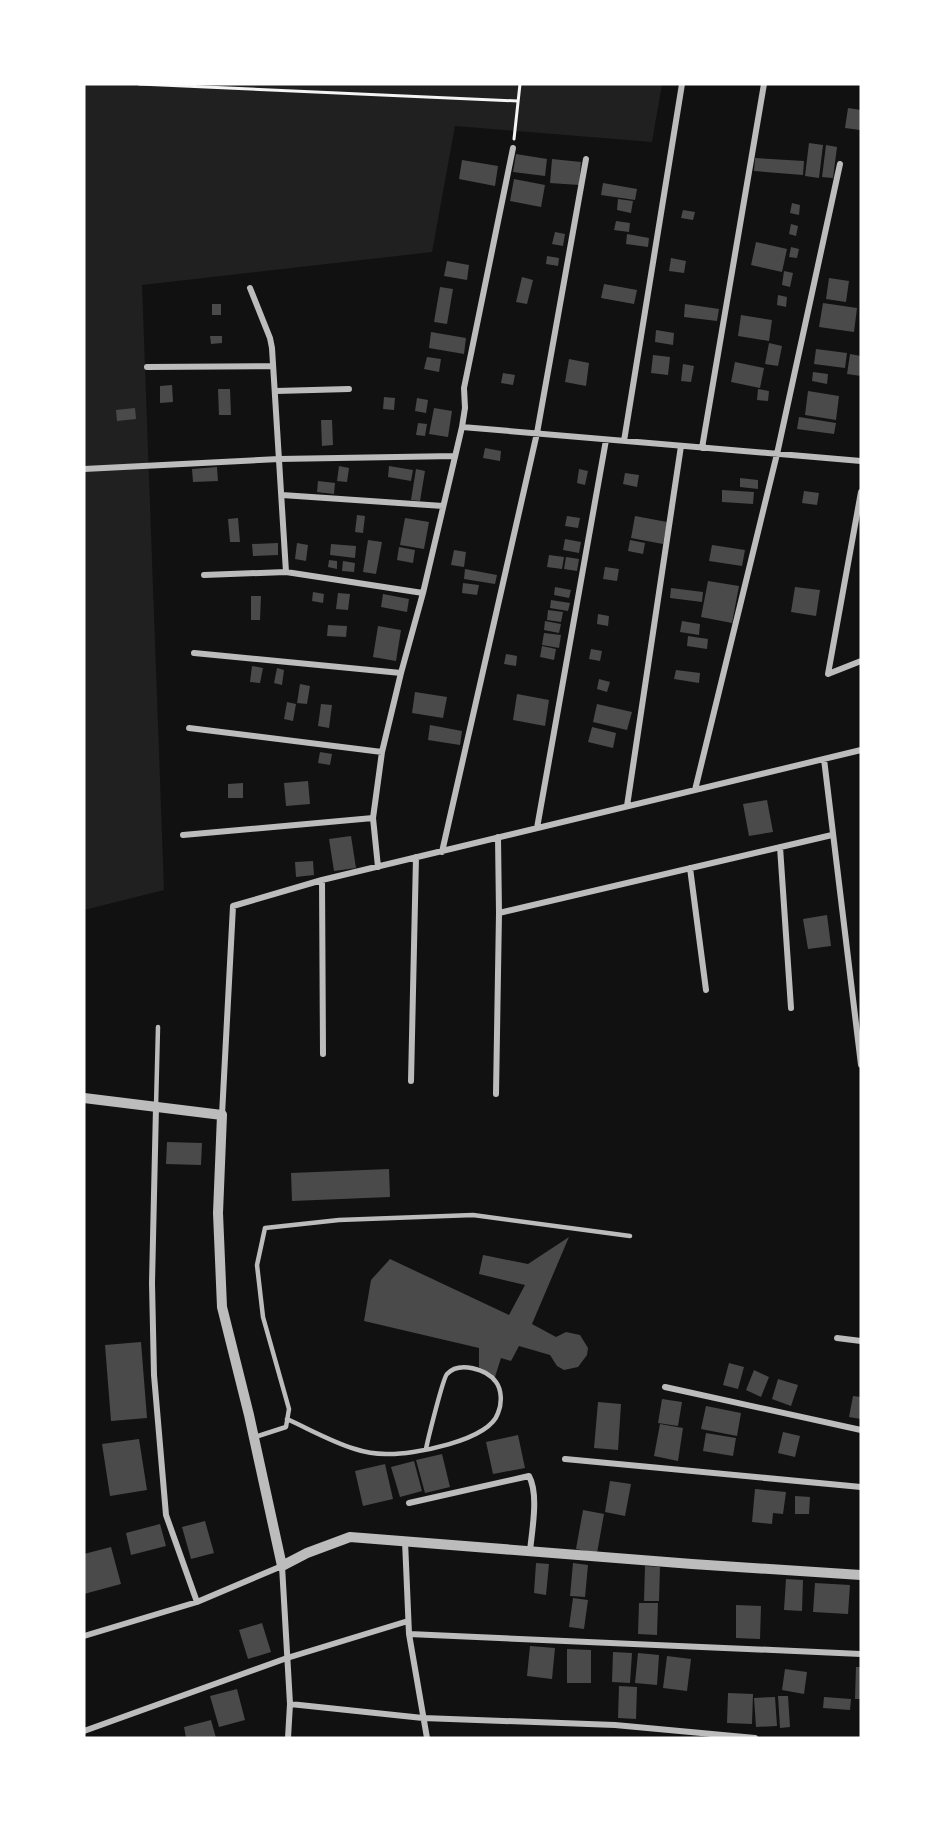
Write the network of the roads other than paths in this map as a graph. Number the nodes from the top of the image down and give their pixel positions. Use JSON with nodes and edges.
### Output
{"nodes":[{"id":1,"x":682,"y":84,"type":"edge"},
{"id":2,"x":764,"y":84,"type":"edge"},
{"id":3,"x":513,"y":148,"type":"road end"},
{"id":4,"x":586,"y":159,"type":"dead end"},
{"id":5,"x":840,"y":164,"type":"dead end"},
{"id":6,"x":250,"y":288,"type":"dead end"},
{"id":7,"x":273,"y":366,"type":"junction"},
{"id":8,"x":147,"y":367,"type":"dead end"},
{"id":9,"x":349,"y":389,"type":"dead end"},
{"id":10,"x":276,"y":391,"type":"junction"},
{"id":11,"x":462,"y":427,"type":"junction"},
{"id":12,"x":537,"y":433,"type":"junction"},
{"id":13,"x":606,"y":440,"type":"junction"},
{"id":14,"x":624,"y":441,"type":"junction"},
{"id":15,"x":681,"y":446,"type":"junction"},
{"id":16,"x":702,"y":448,"type":"junction"},
{"id":17,"x":777,"y":454,"type":"junction"},
{"id":18,"x":455,"y":456,"type":"junction"},
{"id":19,"x":279,"y":459,"type":"junction"},
{"id":20,"x":861,"y":461,"type":"edge"},
{"id":21,"x":84,"y":469,"type":"edge"},
{"id":22,"x":861,"y":492,"type":"edge"},
{"id":23,"x":282,"y":495,"type":"junction"},
{"id":24,"x":443,"y":506,"type":"junction"},
{"id":25,"x":286,"y":572,"type":"junction"},
{"id":26,"x":204,"y":575,"type":"dead end"},
{"id":27,"x":423,"y":593,"type":"junction"},
{"id":28,"x":194,"y":652,"type":"dead end"},
{"id":29,"x":861,"y":661,"type":"edge"},
{"id":30,"x":401,"y":673,"type":"junction"},
{"id":31,"x":189,"y":728,"type":"dead end"},
{"id":32,"x":861,"y":750,"type":"edge"},
{"id":33,"x":382,"y":752,"type":"junction"},
{"id":34,"x":824,"y":759,"type":"junction"},
{"id":35,"x":695,"y":790,"type":"junction"},
{"id":36,"x":627,"y":806,"type":"junction"},
{"id":37,"x":374,"y":818,"type":"junction"},
{"id":38,"x":537,"y":828,"type":"junction"},
{"id":39,"x":183,"y":835,"type":"dead end"},
{"id":40,"x":832,"y":835,"type":"junction"},
{"id":41,"x":498,"y":837,"type":"junction"},
{"id":42,"x":780,"y":847,"type":"junction"},
{"id":43,"x":442,"y":852,"type":"junction"},
{"id":44,"x":416,"y":857,"type":"junction"},
{"id":45,"x":378,"y":867,"type":"junction"},
{"id":46,"x":690,"y":868,"type":"junction"},
{"id":47,"x":322,"y":880,"type":"junction"},
{"id":48,"x":499,"y":913,"type":"junction"},
{"id":49,"x":706,"y":990,"type":"dead end"},
{"id":50,"x":792,"y":1008,"type":"dead end"},
{"id":51,"x":158,"y":1027,"type":"dead end"},
{"id":52,"x":860,"y":1047,"type":"edge"},
{"id":53,"x":323,"y":1054,"type":"dead end"},
{"id":54,"x":861,"y":1065,"type":"edge"},
{"id":55,"x":411,"y":1081,"type":"dead end"},
{"id":56,"x":496,"y":1094,"type":"dead end"},
{"id":57,"x":84,"y":1098,"type":"edge"},
{"id":58,"x":156,"y":1107,"type":"junction"},
{"id":59,"x":222,"y":1115,"type":"junction"},
{"id":60,"x":630,"y":1236,"type":"dead end"},
{"id":61,"x":837,"y":1338,"type":"dead end"},
{"id":62,"x":861,"y":1341,"type":"edge"},
{"id":63,"x":665,"y":1387,"type":"dead end"},
{"id":64,"x":287,"y":1419,"type":"junction"},
{"id":65,"x":861,"y":1430,"type":"edge"},
{"id":66,"x":253,"y":1437,"type":"junction"},
{"id":67,"x":426,"y":1449,"type":"junction"},
{"id":68,"x":565,"y":1459,"type":"dead end"},
{"id":69,"x":861,"y":1487,"type":"edge"},
{"id":70,"x":409,"y":1503,"type":"dead end"},
{"id":71,"x":405,"y":1541,"type":"junction"},
{"id":72,"x":530,"y":1551,"type":"junction"},
{"id":73,"x":282,"y":1566,"type":"junction"},
{"id":74,"x":861,"y":1575,"type":"edge"},
{"id":75,"x":197,"y":1602,"type":"junction"},
{"id":76,"x":408,"y":1621,"type":"junction"},
{"id":77,"x":410,"y":1634,"type":"junction"},
{"id":78,"x":84,"y":1636,"type":"edge"},
{"id":79,"x":861,"y":1654,"type":"edge"},
{"id":80,"x":287,"y":1658,"type":"junction"},
{"id":81,"x":290,"y":1704,"type":"junction"},
{"id":82,"x":423,"y":1718,"type":"junction"},
{"id":83,"x":84,"y":1731,"type":"edge"},
{"id":84,"x":288,"y":1738,"type":"edge"},
{"id":85,"x":428,"y":1738,"type":"edge"},
{"id":86,"x":755,"y":1738,"type":"edge"}],
"edges":[{"from":1,"to":14,"type":"street"},
{"from":2,"to":16,"type":"street"},
{"from":3,"to":11,"type":"street"},
{"from":4,"to":12,"type":"street"},
{"from":5,"to":17,"type":"street"},
{"from":6,"to":7,"type":"street"},
{"from":7,"to":8,"type":"street"},
{"from":7,"to":10,"type":"street"},
{"from":9,"to":10,"type":"street"},
{"from":10,"to":19,"type":"street"},
{"from":11,"to":12,"type":"street"},
{"from":11,"to":18,"type":"street"},
{"from":12,"to":13,"type":"street"},
{"from":12,"to":43,"type":"street"},
{"from":13,"to":14,"type":"street"},
{"from":13,"to":38,"type":"street"},
{"from":14,"to":15,"type":"street"},
{"from":15,"to":16,"type":"street"},
{"from":15,"to":36,"type":"street"},
{"from":16,"to":17,"type":"street"},
{"from":17,"to":20,"type":"street"},
{"from":17,"to":35,"type":"street"},
{"from":18,"to":19,"type":"street"},
{"from":18,"to":24,"type":"street"},
{"from":19,"to":21,"type":"street"},
{"from":19,"to":23,"type":"street"},
{"from":22,"to":29,"type":"street"},
{"from":23,"to":24,"type":"street"},
{"from":23,"to":25,"type":"street"},
{"from":24,"to":27,"type":"street"},
{"from":25,"to":26,"type":"street"},
{"from":25,"to":27,"type":"street"},
{"from":27,"to":30,"type":"street"},
{"from":28,"to":30,"type":"street"},
{"from":30,"to":33,"type":"street"},
{"from":31,"to":33,"type":"street"},
{"from":32,"to":34,"type":"street"},
{"from":33,"to":37,"type":"street"},
{"from":34,"to":35,"type":"street"},
{"from":34,"to":40,"type":"street"},
{"from":35,"to":36,"type":"street"},
{"from":36,"to":38,"type":"street"},
{"from":37,"to":39,"type":"street"},
{"from":37,"to":45,"type":"street"},
{"from":38,"to":41,"type":"street"},
{"from":40,"to":42,"type":"street"},
{"from":40,"to":52,"type":"street"},
{"from":41,"to":43,"type":"street"},
{"from":41,"to":48,"type":"street"},
{"from":42,"to":46,"type":"street"},
{"from":42,"to":50,"type":"street"},
{"from":43,"to":44,"type":"street"},
{"from":44,"to":45,"type":"street"},
{"from":44,"to":55,"type":"street"},
{"from":45,"to":47,"type":"street"},
{"from":46,"to":48,"type":"street"},
{"from":46,"to":49,"type":"street"},
{"from":47,"to":53,"type":"street"},
{"from":47,"to":59,"type":"street"},
{"from":48,"to":56,"type":"street"},
{"from":51,"to":58,"type":"lane"},
{"from":52,"to":54,"type":"street"},
{"from":57,"to":58,"type":"street"},
{"from":58,"to":59,"type":"street"},
{"from":58,"to":75,"type":"street"},
{"from":59,"to":66,"type":"street"},
{"from":60,"to":64,"type":"lane"},
{"from":61,"to":62,"type":"street"},
{"from":63,"to":65,"type":"street"},
{"from":64,"to":66,"type":"lane"},
{"from":64,"to":67,"type":"lane"},
{"from":66,"to":73,"type":"street"},
{"from":67,"to":67,"type":"lane"},
{"from":68,"to":69,"type":"street"},
{"from":70,"to":72,"type":"street"},
{"from":71,"to":72,"type":"street"},
{"from":71,"to":73,"type":"street"},
{"from":71,"to":76,"type":"street"},
{"from":72,"to":74,"type":"street"},
{"from":73,"to":75,"type":"street"},
{"from":73,"to":80,"type":"street"},
{"from":75,"to":78,"type":"street"},
{"from":76,"to":77,"type":"street"},
{"from":76,"to":80,"type":"street"},
{"from":77,"to":79,"type":"street"},
{"from":77,"to":82,"type":"street"},
{"from":80,"to":81,"type":"street"},
{"from":80,"to":83,"type":"street"},
{"from":81,"to":82,"type":"street"},
{"from":81,"to":84,"type":"street"},
{"from":82,"to":85,"type":"street"},
{"from":82,"to":86,"type":"street"}]}
